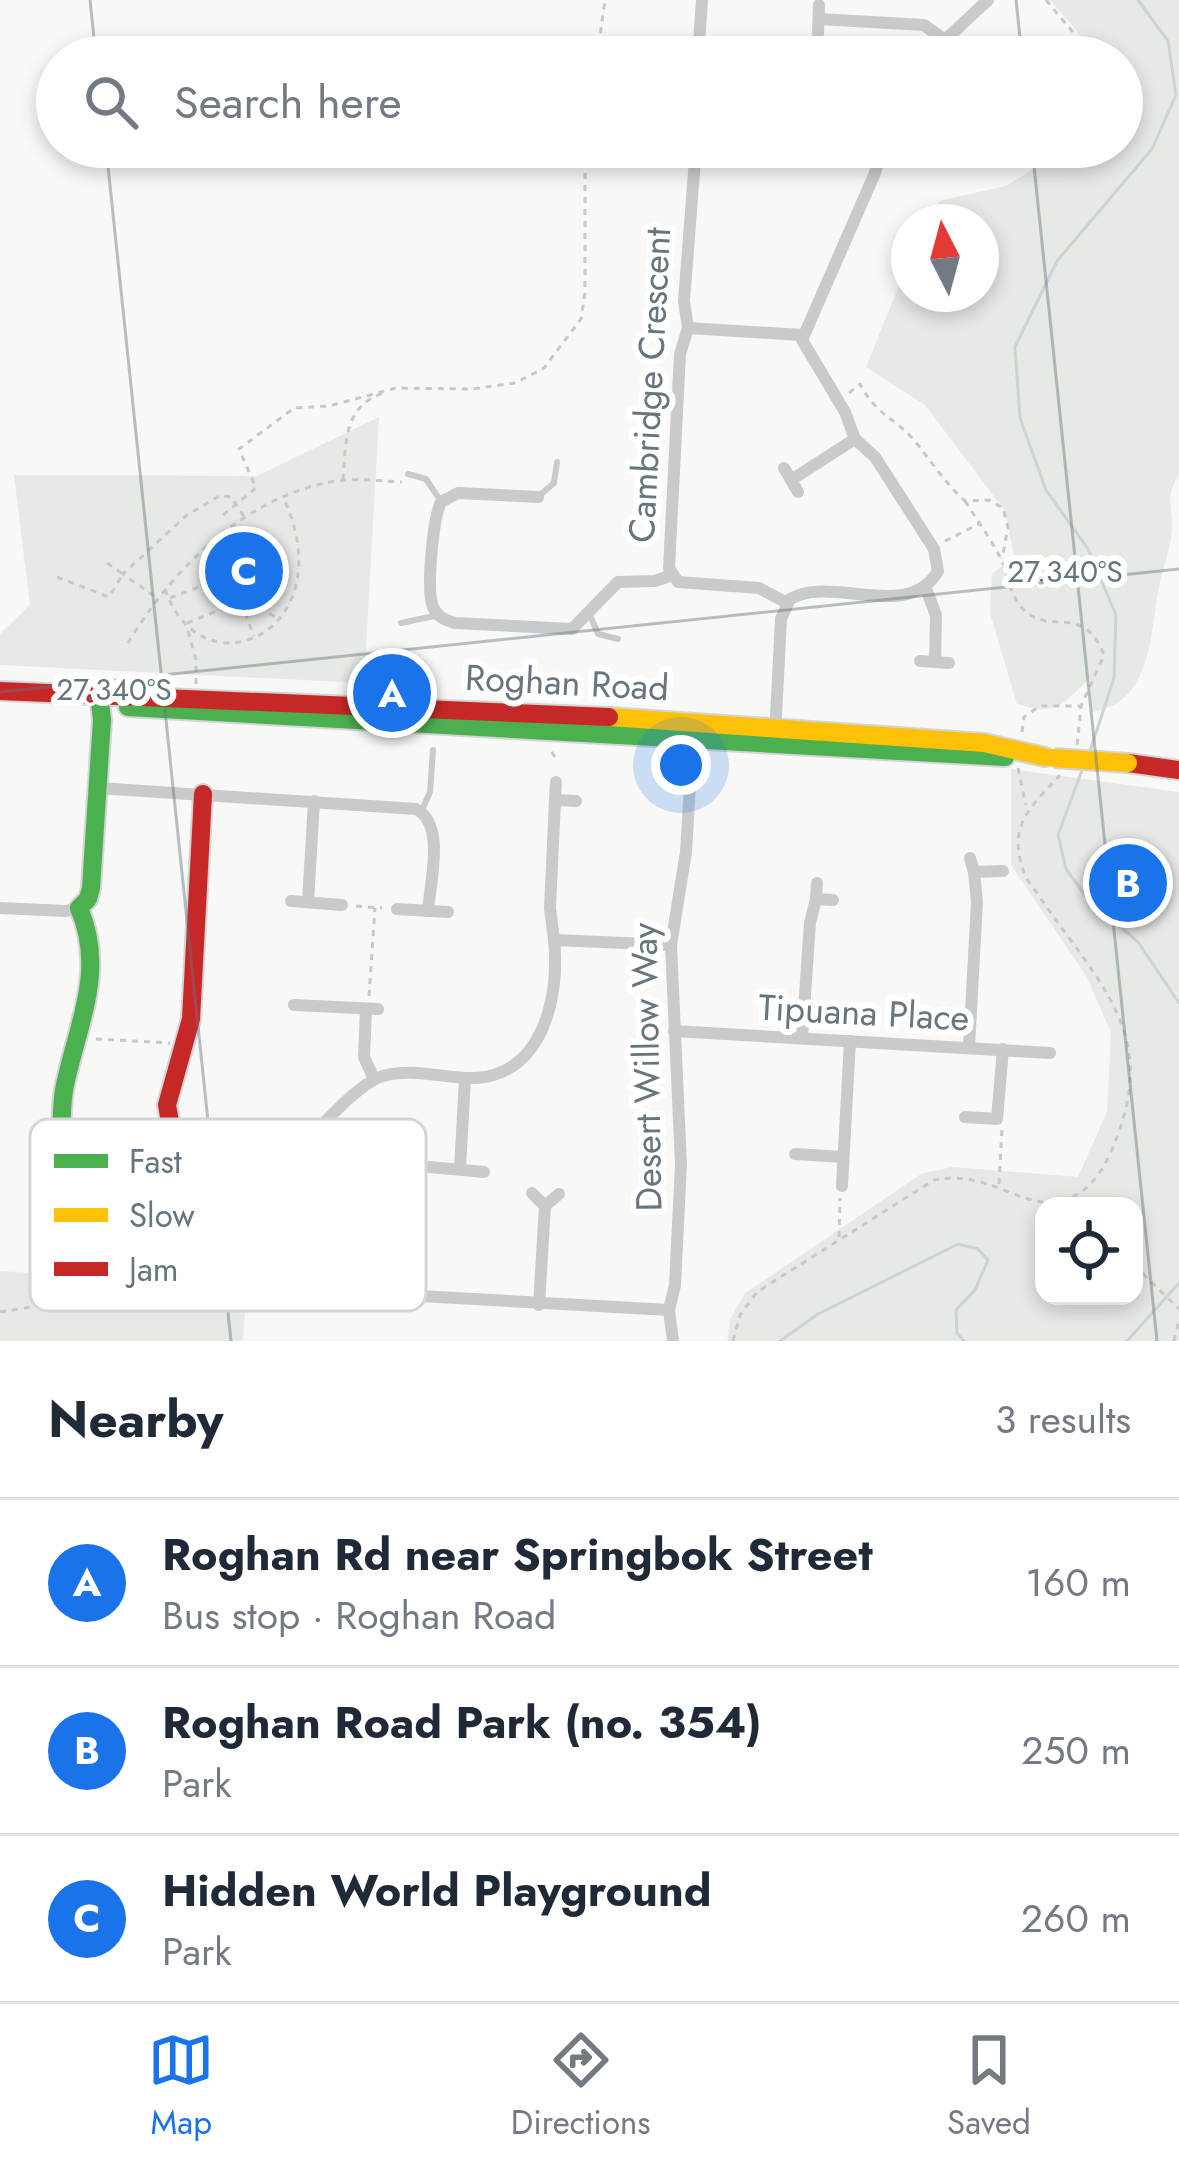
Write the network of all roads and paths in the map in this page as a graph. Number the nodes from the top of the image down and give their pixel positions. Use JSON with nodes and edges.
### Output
{"nodes":[{"id":1,"x":605,"y":0,"type":"edge"},
{"id":2,"x":702,"y":0,"type":"edge"},
{"id":3,"x":988,"y":0,"type":"edge"},
{"id":4,"x":1046,"y":0,"type":"edge"},
{"id":5,"x":819,"y":19,"type":"dead end"},
{"id":6,"x":600,"y":36,"type":"edge"},
{"id":7,"x":699,"y":36,"type":"edge"},
{"id":8,"x":939,"y":36,"type":"edge"},
{"id":9,"x":949,"y":36,"type":"edge"},
{"id":10,"x":1076,"y":36,"type":"edge"},
{"id":11,"x":585,"y":168,"type":"edge"},
{"id":12,"x":694,"y":168,"type":"edge"},
{"id":13,"x":875,"y":168,"type":"edge"},
{"id":14,"x":688,"y":328,"type":"junction"},
{"id":15,"x":802,"y":335,"type":"junction"},
{"id":16,"x":396,"y":388,"type":"junction"},
{"id":17,"x":838,"y":401,"type":"junction"},
{"id":18,"x":855,"y":439,"type":"junction"},
{"id":19,"x":557,"y":462,"type":"dead end"},
{"id":20,"x":408,"y":474,"type":"dead end"},
{"id":21,"x":343,"y":480,"type":"junction"},
{"id":22,"x":791,"y":480,"type":"dead end"},
{"id":23,"x":402,"y":482,"type":"dead end"},
{"id":24,"x":538,"y":497,"type":"joint"},
{"id":25,"x":284,"y":499,"type":"junction"},
{"id":26,"x":965,"y":501,"type":"junction"},
{"id":27,"x":442,"y":502,"type":"junction"},
{"id":28,"x":236,"y":504,"type":"junction"},
{"id":29,"x":223,"y":515,"type":"dead end"},
{"id":30,"x":245,"y":518,"type":"junction"},
{"id":31,"x":980,"y":524,"type":"junction"},
{"id":32,"x":944,"y":541,"type":"dead end"},
{"id":33,"x":1001,"y":560,"type":"junction"},
{"id":34,"x":104,"y":561,"type":"dead end"},
{"id":35,"x":123,"y":574,"type":"junction"},
{"id":36,"x":672,"y":575,"type":"junction"},
{"id":37,"x":57,"y":577,"type":"dead end"},
{"id":38,"x":925,"y":586,"type":"junction"},
{"id":39,"x":164,"y":587,"type":"junction"},
{"id":40,"x":155,"y":598,"type":"junction"},
{"id":41,"x":168,"y":599,"type":"junction"},
{"id":42,"x":241,"y":601,"type":"junction"},
{"id":43,"x":787,"y":603,"type":"junction"},
{"id":44,"x":233,"y":604,"type":"junction"},
{"id":45,"x":589,"y":613,"type":"junction"},
{"id":46,"x":437,"y":614,"type":"junction"},
{"id":47,"x":281,"y":619,"type":"junction"},
{"id":48,"x":401,"y":623,"type":"dead end"},
{"id":49,"x":185,"y":626,"type":"junction"},
{"id":50,"x":255,"y":638,"type":"junction"},
{"id":51,"x":619,"y":639,"type":"dead end"},
{"id":52,"x":128,"y":643,"type":"dead end"},
{"id":53,"x":935,"y":662,"type":"dead end"},
{"id":54,"x":196,"y":681,"type":"dead end"},
{"id":55,"x":5,"y":691,"type":"edge"},
{"id":56,"x":100,"y":700,"type":"junction"},
{"id":57,"x":1082,"y":706,"type":"junction"},
{"id":58,"x":1023,"y":729,"type":"dead end"},
{"id":59,"x":694,"y":730,"type":"junction"},
{"id":60,"x":775,"y":735,"type":"junction"},
{"id":61,"x":555,"y":741,"type":"dead end"},
{"id":62,"x":433,"y":750,"type":"dead end"},
{"id":63,"x":555,"y":757,"type":"dead end"},
{"id":64,"x":1179,"y":759,"type":"edge"},
{"id":65,"x":1058,"y":761,"type":"junction"},
{"id":66,"x":1136,"y":764,"type":"junction"},
{"id":67,"x":1018,"y":766,"type":"dead end"},
{"id":68,"x":1179,"y":770,"type":"edge"},
{"id":69,"x":556,"y":782,"type":"dead end"},
{"id":70,"x":98,"y":788,"type":"junction"},
{"id":71,"x":203,"y":794,"type":"junction"},
{"id":72,"x":555,"y":800,"type":"junction"},
{"id":73,"x":576,"y":801,"type":"dead end"},
{"id":74,"x":314,"y":802,"type":"junction"},
{"id":75,"x":1027,"y":809,"type":"junction"},
{"id":76,"x":422,"y":811,"type":"junction"},
{"id":77,"x":1003,"y":871,"type":"dead end"},
{"id":78,"x":817,"y":883,"type":"dead end"},
{"id":79,"x":816,"y":899,"type":"junction"},
{"id":80,"x":833,"y":900,"type":"dead end"},
{"id":81,"x":291,"y":902,"type":"dead end"},
{"id":82,"x":308,"y":902,"type":"junction"},
{"id":83,"x":343,"y":905,"type":"joint"},
{"id":84,"x":0,"y":908,"type":"edge"},
{"id":85,"x":79,"y":908,"type":"junction"},
{"id":86,"x":375,"y":908,"type":"junction"},
{"id":87,"x":397,"y":909,"type":"joint"},
{"id":88,"x":428,"y":910,"type":"junction"},
{"id":89,"x":448,"y":912,"type":"dead end"},
{"id":90,"x":554,"y":940,"type":"junction"},
{"id":91,"x":671,"y":945,"type":"junction"},
{"id":92,"x":294,"y":1004,"type":"dead end"},
{"id":93,"x":372,"y":1010,"type":"junction"},
{"id":94,"x":674,"y":1031,"type":"junction"},
{"id":95,"x":802,"y":1038,"type":"junction"},
{"id":96,"x":88,"y":1039,"type":"dead end"},
{"id":97,"x":850,"y":1041,"type":"junction"},
{"id":98,"x":185,"y":1044,"type":"junction"},
{"id":99,"x":969,"y":1048,"type":"junction"},
{"id":100,"x":1003,"y":1049,"type":"junction"},
{"id":101,"x":1050,"y":1053,"type":"dead end"},
{"id":102,"x":466,"y":1078,"type":"junction"},
{"id":103,"x":374,"y":1079,"type":"junction"},
{"id":104,"x":965,"y":1117,"type":"dead end"},
{"id":105,"x":63,"y":1119,"type":"edge"},
{"id":106,"x":170,"y":1119,"type":"edge"},
{"id":107,"x":330,"y":1119,"type":"edge"},
{"id":108,"x":997,"y":1119,"type":"junction"},
{"id":109,"x":795,"y":1154,"type":"dead end"},
{"id":110,"x":843,"y":1157,"type":"junction"},
{"id":111,"x":429,"y":1168,"type":"dead end"},
{"id":112,"x":460,"y":1169,"type":"junction"},
{"id":113,"x":484,"y":1172,"type":"dead end"},
{"id":114,"x":842,"y":1186,"type":"joint"},
{"id":115,"x":999,"y":1186,"type":"junction"},
{"id":116,"x":532,"y":1193,"type":"dead end"},
{"id":117,"x":559,"y":1195,"type":"dead end"},
{"id":118,"x":1074,"y":1197,"type":"edge"},
{"id":119,"x":1035,"y":1201,"type":"edge"},
{"id":120,"x":544,"y":1206,"type":"junction"},
{"id":121,"x":839,"y":1238,"type":"junction"},
{"id":122,"x":1143,"y":1273,"type":"edge"},
{"id":123,"x":426,"y":1298,"type":"edge"},
{"id":124,"x":539,"y":1305,"type":"junction"},
{"id":125,"x":30,"y":1307,"type":"edge"},
{"id":126,"x":1179,"y":1309,"type":"edge"},
{"id":127,"x":669,"y":1310,"type":"junction"},
{"id":128,"x":0,"y":1312,"type":"edge"},
{"id":129,"x":1179,"y":1320,"type":"edge"},
{"id":130,"x":673,"y":1341,"type":"edge"},
{"id":131,"x":733,"y":1341,"type":"edge"},
{"id":132,"x":1174,"y":1341,"type":"edge"}],
"edges":[{"from":1,"to":6,"type":"path"},
{"from":2,"to":7,"type":"street"},
{"from":3,"to":9,"type":"street"},
{"from":4,"to":10,"type":"path"},
{"from":5,"to":8,"type":"street"},
{"from":11,"to":16,"type":"path"},
{"from":12,"to":14,"type":"street","name":"Cambridge Crescent"},
{"from":13,"to":15,"type":"street"},
{"from":14,"to":15,"type":"street"},
{"from":14,"to":36,"type":"street","name":"Cambridge Crescent"},
{"from":15,"to":17,"type":"street"},
{"from":16,"to":21,"type":"path"},
{"from":16,"to":28,"type":"path"},
{"from":17,"to":18,"type":"street"},
{"from":17,"to":26,"type":"path"},
{"from":18,"to":22,"type":"street"},
{"from":18,"to":38,"type":"street"},
{"from":19,"to":24,"type":"lane"},
{"from":20,"to":27,"type":"lane"},
{"from":21,"to":23,"type":"path"},
{"from":21,"to":25,"type":"path"},
{"from":24,"to":27,"type":"street"},
{"from":25,"to":30,"type":"path"},
{"from":25,"to":47,"type":"path"},
{"from":26,"to":31,"type":"path"},
{"from":26,"to":33,"type":"path"},
{"from":27,"to":46,"type":"street"},
{"from":28,"to":29,"type":"path"},
{"from":28,"to":30,"type":"path"},
{"from":28,"to":35,"type":"path"},
{"from":30,"to":39,"type":"path"},
{"from":31,"to":32,"type":"path"},
{"from":31,"to":33,"type":"path"},
{"from":33,"to":57,"type":"path"},
{"from":34,"to":35,"type":"path"},
{"from":35,"to":37,"type":"path"},
{"from":35,"to":40,"type":"path"},
{"from":36,"to":43,"type":"street","name":"Cambridge Crescent"},
{"from":36,"to":45,"type":"street"},
{"from":38,"to":43,"type":"street","name":"Cambridge Crescent"},
{"from":38,"to":53,"type":"street"},
{"from":39,"to":40,"type":"path"},
{"from":39,"to":41,"type":"path"},
{"from":40,"to":52,"type":"path"},
{"from":41,"to":42,"type":"path"},
{"from":41,"to":49,"type":"path"},
{"from":42,"to":44,"type":"path"},
{"from":42,"to":47,"type":"path"},
{"from":43,"to":60,"type":"street"},
{"from":44,"to":49,"type":"path"},
{"from":44,"to":50,"type":"path"},
{"from":45,"to":46,"type":"street"},
{"from":45,"to":51,"type":"lane"},
{"from":46,"to":48,"type":"lane"},
{"from":47,"to":50,"type":"path"},
{"from":49,"to":50,"type":"path"},
{"from":49,"to":54,"type":"path"},
{"from":55,"to":56,"type":"main road","name":"Roghan Road"},
{"from":56,"to":59,"type":"main road","name":"Roghan Road"},
{"from":56,"to":70,"type":"main road"},
{"from":57,"to":58,"type":"path"},
{"from":57,"to":65,"type":"path"},
{"from":59,"to":60,"type":"main road","name":"Roghan Road"},
{"from":59,"to":91,"type":"street","name":"Desert Willow Way"},
{"from":60,"to":65,"type":"main road","name":"Roghan Road"},
{"from":61,"to":63,"type":"path"},
{"from":62,"to":76,"type":"lane"},
{"from":64,"to":66,"type":"main road","name":"Roghan Road"},
{"from":65,"to":66,"type":"main road","name":"Roghan Road","bridge":true},
{"from":65,"to":75,"type":"path"},
{"from":66,"to":68,"type":"main road","name":"Roghan Road"},
{"from":67,"to":75,"type":"path"},
{"from":69,"to":72,"type":"street"},
{"from":70,"to":71,"type":"street"},
{"from":70,"to":85,"type":"main road"},
{"from":71,"to":74,"type":"street"},
{"from":71,"to":98,"type":"main road"},
{"from":72,"to":73,"type":"street"},
{"from":72,"to":90,"type":"street"},
{"from":74,"to":76,"type":"street"},
{"from":74,"to":82,"type":"street"},
{"from":75,"to":118,"type":"path"},
{"from":76,"to":88,"type":"street"},
{"from":77,"to":99,"type":"street"},
{"from":78,"to":79,"type":"street"},
{"from":79,"to":80,"type":"street"},
{"from":79,"to":95,"type":"street"},
{"from":81,"to":82,"type":"street"},
{"from":82,"to":83,"type":"street"},
{"from":83,"to":86,"type":"path"},
{"from":84,"to":85,"type":"street"},
{"from":85,"to":105,"type":"main road"},
{"from":86,"to":87,"type":"path"},
{"from":86,"to":93,"type":"path"},
{"from":87,"to":88,"type":"street"},
{"from":88,"to":89,"type":"street"},
{"from":90,"to":91,"type":"street"},
{"from":90,"to":102,"type":"street"},
{"from":91,"to":94,"type":"street","name":"Desert Willow Way"},
{"from":92,"to":93,"type":"street"},
{"from":93,"to":103,"type":"street"},
{"from":94,"to":95,"type":"street","name":"Tipuana Place"},
{"from":94,"to":127,"type":"street","name":"Desert Willow Way"},
{"from":95,"to":97,"type":"street","name":"Tipuana Place"},
{"from":96,"to":98,"type":"path"},
{"from":97,"to":99,"type":"street","name":"Tipuana Place"},
{"from":97,"to":110,"type":"street"},
{"from":98,"to":106,"type":"main road"},
{"from":99,"to":100,"type":"street","name":"Tipuana Place"},
{"from":100,"to":101,"type":"street","name":"Tipuana Place"},
{"from":100,"to":108,"type":"street"},
{"from":102,"to":103,"type":"street"},
{"from":102,"to":112,"type":"street"},
{"from":103,"to":107,"type":"street"},
{"from":104,"to":108,"type":"street"},
{"from":108,"to":115,"type":"path"},
{"from":109,"to":110,"type":"street"},
{"from":110,"to":114,"type":"street"},
{"from":111,"to":112,"type":"street"},
{"from":112,"to":113,"type":"street"},
{"from":114,"to":121,"type":"path"},
{"from":115,"to":119,"type":"path"},
{"from":115,"to":121,"type":"path"},
{"from":116,"to":120,"type":"street"},
{"from":117,"to":120,"type":"street"},
{"from":120,"to":124,"type":"street"},
{"from":121,"to":131,"type":"path"},
{"from":122,"to":126,"type":"path"},
{"from":123,"to":124,"type":"street"},
{"from":124,"to":127,"type":"street"},
{"from":125,"to":128,"type":"path"},
{"from":127,"to":130,"type":"street","name":"Desert Willow Way"},
{"from":129,"to":132,"type":"path"}]}
